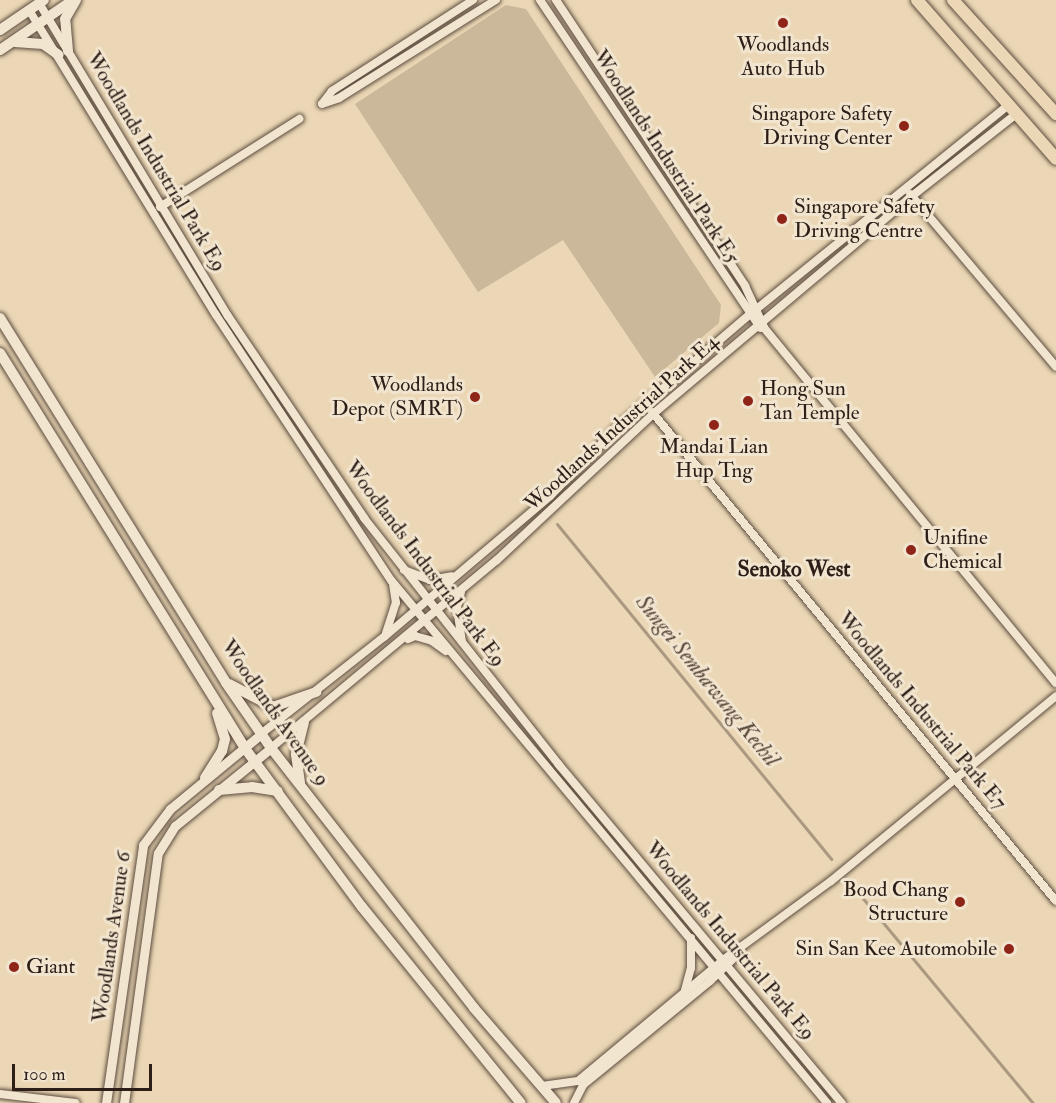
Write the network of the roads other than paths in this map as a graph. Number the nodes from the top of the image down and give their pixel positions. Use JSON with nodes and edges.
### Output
{"nodes":[{"id":1,"x":74,"y":0,"type":"edge"},
{"id":2,"x":473,"y":0,"type":"edge"},
{"id":3,"x":496,"y":0,"type":"edge"},
{"id":4,"x":556,"y":0,"type":"edge"},
{"id":5,"x":917,"y":0,"type":"edge"},
{"id":6,"x":953,"y":0,"type":"edge"},
{"id":7,"x":539,"y":1,"type":"edge"},
{"id":8,"x":42,"y":2,"type":"edge"},
{"id":9,"x":29,"y":10,"type":"junction"},
{"id":10,"x":43,"y":22,"type":"junction"},
{"id":11,"x":0,"y":30,"type":"edge"},
{"id":12,"x":12,"y":43,"type":"junction"},
{"id":13,"x":0,"y":50,"type":"edge"},
{"id":14,"x":64,"y":53,"type":"junction"},
{"id":15,"x":1011,"y":110,"type":"junction"},
{"id":16,"x":1056,"y":114,"type":"edge"},
{"id":17,"x":299,"y":119,"type":"dead end"},
{"id":18,"x":1056,"y":159,"type":"edge"},
{"id":19,"x":905,"y":188,"type":"junction"},
{"id":20,"x":912,"y":196,"type":"junction"},
{"id":21,"x":160,"y":207,"type":"junction"},
{"id":22,"x":866,"y":220,"type":"junction"},
{"id":23,"x":873,"y":229,"type":"junction"},
{"id":24,"x":831,"y":249,"type":"junction"},
{"id":25,"x":839,"y":258,"type":"junction"},
{"id":26,"x":780,"y":291,"type":"junction"},
{"id":27,"x":789,"y":301,"type":"junction"},
{"id":28,"x":758,"y":309,"type":"junction"},
{"id":29,"x":749,"y":315,"type":"junction"},
{"id":30,"x":0,"y":318,"type":"edge"},
{"id":31,"x":762,"y":326,"type":"junction"},
{"id":32,"x":723,"y":339,"type":"junction"},
{"id":33,"x":731,"y":350,"type":"junction"},
{"id":34,"x":0,"y":353,"type":"edge"},
{"id":35,"x":1056,"y":367,"type":"edge"},
{"id":36,"x":676,"y":378,"type":"junction"},
{"id":37,"x":684,"y":388,"type":"junction"},
{"id":38,"x":646,"y":405,"type":"junction"},
{"id":39,"x":653,"y":414,"type":"junction"},
{"id":40,"x":340,"y":484,"type":"junction"},
{"id":41,"x":331,"y":489,"type":"junction"},
{"id":42,"x":400,"y":568,"type":"junction"},
{"id":43,"x":459,"y":573,"type":"junction"},
{"id":44,"x":391,"y":580,"type":"junction"},
{"id":45,"x":462,"y":590,"type":"junction"},
{"id":46,"x":426,"y":601,"type":"junction"},
{"id":47,"x":415,"y":610,"type":"junction"},
{"id":48,"x":435,"y":613,"type":"junction"},
{"id":49,"x":425,"y":622,"type":"junction"},
{"id":50,"x":384,"y":637,"type":"junction"},
{"id":51,"x":400,"y":642,"type":"junction"},
{"id":52,"x":462,"y":644,"type":"junction"},
{"id":53,"x":459,"y":661,"type":"junction"},
{"id":54,"x":226,"y":682,"type":"junction"},
{"id":55,"x":1056,"y":683,"type":"edge"},
{"id":56,"x":316,"y":692,"type":"junction"},
{"id":57,"x":211,"y":696,"type":"junction"},
{"id":58,"x":1056,"y":696,"type":"edge"},
{"id":59,"x":304,"y":722,"type":"junction"},
{"id":60,"x":261,"y":734,"type":"junction"},
{"id":61,"x":244,"y":747,"type":"junction"},
{"id":62,"x":271,"y":748,"type":"junction"},
{"id":63,"x":255,"y":761,"type":"junction"},
{"id":64,"x":205,"y":778,"type":"junction"},
{"id":65,"x":956,"y":779,"type":"junction"},
{"id":66,"x":301,"y":786,"type":"junction"},
{"id":67,"x":219,"y":790,"type":"junction"},
{"id":68,"x":278,"y":791,"type":"junction"},
{"id":69,"x":1056,"y":901,"type":"edge"},
{"id":70,"x":691,"y":938,"type":"junction"},
{"id":71,"x":726,"y":963,"type":"junction"},
{"id":72,"x":717,"y":970,"type":"junction"},
{"id":73,"x":685,"y":991,"type":"junction"},
{"id":74,"x":542,"y":1086,"type":"junction"},
{"id":75,"x":0,"y":1094,"type":"edge"},
{"id":76,"x":75,"y":1103,"type":"edge"},
{"id":77,"x":106,"y":1103,"type":"edge"},
{"id":78,"x":124,"y":1103,"type":"edge"},
{"id":79,"x":521,"y":1103,"type":"edge"},
{"id":80,"x":556,"y":1103,"type":"edge"},
{"id":81,"x":574,"y":1103,"type":"edge"},
{"id":82,"x":827,"y":1103,"type":"edge"},
{"id":83,"x":843,"y":1103,"type":"edge"}],
"edges":[{"from":1,"to":10,"type":"main road"},
{"from":1,"to":14,"type":"main road"},
{"from":2,"to":3,"type":"street"},
{"from":4,"to":28,"type":"street","name":"Woodlands Industrial Park E5"},
{"from":5,"to":15,"type":"main road"},
{"from":6,"to":16,"type":"main road"},
{"from":7,"to":29,"type":"street","name":"Woodlands Industrial Park E5"},
{"from":8,"to":9,"type":"main road"},
{"from":8,"to":10,"type":"street","name":"Woodlands Industrial Park E9"},
{"from":9,"to":10,"type":"street","name":"Woodlands Industrial Park E9"},
{"from":9,"to":11,"type":"main road"},
{"from":10,"to":12,"type":"main road"},
{"from":10,"to":14,"type":"street","name":"Woodlands Industrial Park E9"},
{"from":12,"to":13,"type":"main road"},
{"from":12,"to":14,"type":"main road"},
{"from":14,"to":21,"type":"street","name":"Woodlands Industrial Park E9"},
{"from":14,"to":41,"type":"street","name":"Woodlands Industrial Park E9"},
{"from":15,"to":18,"type":"main road"},
{"from":15,"to":19,"type":"street","name":"Woodlands Industrial Park E4"},
{"from":15,"to":20,"type":"street","name":"Woodlands Industrial Park E4"},
{"from":17,"to":21,"type":"street"},
{"from":19,"to":20,"type":"street"},
{"from":19,"to":22,"type":"street","name":"Woodlands Industrial Park E4"},
{"from":20,"to":23,"type":"street","name":"Woodlands Industrial Park E4"},
{"from":20,"to":35,"type":"street"},
{"from":21,"to":40,"type":"street","name":"Woodlands Industrial Park E9"},
{"from":22,"to":23,"type":"street"},
{"from":22,"to":24,"type":"street","name":"Woodlands Industrial Park E4"},
{"from":23,"to":25,"type":"street","name":"Woodlands Industrial Park E4"},
{"from":24,"to":25,"type":"street"},
{"from":24,"to":26,"type":"street","name":"Woodlands Industrial Park E4"},
{"from":25,"to":27,"type":"street","name":"Woodlands Industrial Park E4"},
{"from":26,"to":27,"type":"street"},
{"from":26,"to":28,"type":"street","name":"Woodlands Industrial Park E4"},
{"from":27,"to":31,"type":"street","name":"Woodlands Industrial Park E4"},
{"from":28,"to":29,"type":"street","name":"Woodlands Industrial Park E4"},
{"from":28,"to":31,"type":"street","name":"Woodlands Industrial Park E5"},
{"from":29,"to":31,"type":"street","name":"Woodlands Industrial Park E5"},
{"from":29,"to":32,"type":"street","name":"Woodlands Industrial Park E4"},
{"from":30,"to":54,"type":"main road","name":"Woodlands Avenue 9"},
{"from":31,"to":33,"type":"street","name":"Woodlands Industrial Park E4"},
{"from":31,"to":55,"type":"street","name":"Woodlands Industrial Park E5"},
{"from":32,"to":33,"type":"street"},
{"from":32,"to":36,"type":"street","name":"Woodlands Industrial Park E4"},
{"from":33,"to":37,"type":"street","name":"Woodlands Industrial Park E4"},
{"from":34,"to":57,"type":"main road","name":"Woodlands Avenue 9"},
{"from":36,"to":37,"type":"street"},
{"from":36,"to":38,"type":"street","name":"Woodlands Industrial Park E4"},
{"from":37,"to":39,"type":"street","name":"Woodlands Industrial Park E4"},
{"from":38,"to":39,"type":"street","name":"Woodlands Industrial Park E7"},
{"from":38,"to":43,"type":"street","name":"Woodlands Industrial Park E4"},
{"from":39,"to":45,"type":"street","name":"Woodlands Industrial Park E4"},
{"from":39,"to":65,"type":"street","name":"Woodlands Industrial Park E7"},
{"from":40,"to":41,"type":"street"},
{"from":40,"to":42,"type":"street","name":"Woodlands Industrial Park E9"},
{"from":41,"to":44,"type":"street","name":"Woodlands Industrial Park E9"},
{"from":42,"to":43,"type":"street"},
{"from":42,"to":46,"type":"street","name":"Woodlands Industrial Park E9"},
{"from":43,"to":46,"type":"street","name":"Woodlands Industrial Park E4"},
{"from":44,"to":47,"type":"street","name":"Woodlands Industrial Park E9"},
{"from":44,"to":50,"type":"street"},
{"from":45,"to":48,"type":"street","name":"Woodlands Industrial Park E4"},
{"from":45,"to":52,"type":"street"},
{"from":46,"to":47,"type":"street","name":"Woodlands Industrial Park E4"},
{"from":46,"to":48,"type":"street","name":"Woodlands Industrial Park E9"},
{"from":47,"to":49,"type":"street","name":"Woodlands Industrial Park E9"},
{"from":47,"to":50,"type":"street","name":"Woodlands Industrial Park E4"},
{"from":48,"to":49,"type":"street","name":"Woodlands Industrial Park E4"},
{"from":48,"to":52,"type":"street","name":"Woodlands Industrial Park E9"},
{"from":49,"to":51,"type":"street","name":"Woodlands Industrial Park E4"},
{"from":49,"to":53,"type":"street","name":"Woodlands Industrial Park E9"},
{"from":50,"to":56,"type":"street","name":"Woodlands Industrial Park E4"},
{"from":51,"to":53,"type":"street"},
{"from":51,"to":59,"type":"street","name":"Woodlands Industrial Park E4"},
{"from":52,"to":71,"type":"street","name":"Woodlands Industrial Park E9"},
{"from":53,"to":70,"type":"street","name":"Woodlands Industrial Park E9"},
{"from":54,"to":56,"type":"main road"},
{"from":54,"to":60,"type":"main road","name":"Woodlands Avenue 9"},
{"from":56,"to":60,"type":"street","name":"Woodlands Industrial Park E4"},
{"from":57,"to":61,"type":"main road","name":"Woodlands Avenue 9"},
{"from":57,"to":64,"type":"main road"},
{"from":58,"to":65,"type":"street"},
{"from":59,"to":62,"type":"street","name":"Woodlands Industrial Park E4"},
{"from":59,"to":66,"type":"main road"},
{"from":60,"to":61,"type":"street","name":"Woodlands Industrial Park E4"},
{"from":60,"to":62,"type":"main road","name":"Woodlands Avenue 9"},
{"from":61,"to":63,"type":"main road","name":"Woodlands Avenue 9"},
{"from":61,"to":64,"type":"street","name":"Woodlands Avenue 6"},
{"from":62,"to":63,"type":"street","name":"Woodlands Industrial Park E4"},
{"from":62,"to":66,"type":"main road","name":"Woodlands Avenue 9"},
{"from":63,"to":67,"type":"street","name":"Woodlands Avenue 6"},
{"from":63,"to":68,"type":"main road","name":"Woodlands Avenue 9"},
{"from":64,"to":77,"type":"street","name":"Woodlands Avenue 6"},
{"from":65,"to":69,"type":"street","name":"Woodlands Industrial Park E7"},
{"from":65,"to":71,"type":"street"},
{"from":66,"to":74,"type":"main road","name":"Woodlands Avenue 9"},
{"from":67,"to":68,"type":"main road"},
{"from":67,"to":78,"type":"street","name":"Woodlands Avenue 6"},
{"from":68,"to":79,"type":"main road","name":"Woodlands Avenue 9"},
{"from":70,"to":72,"type":"street","name":"Woodlands Industrial Park E9"},
{"from":70,"to":73,"type":"street"},
{"from":71,"to":72,"type":"street"},
{"from":71,"to":83,"type":"street","name":"Woodlands Industrial Park E9"},
{"from":72,"to":73,"type":"street"},
{"from":72,"to":81,"type":"street"},
{"from":72,"to":82,"type":"street","name":"Woodlands Industrial Park E9"},
{"from":73,"to":74,"type":"street"},
{"from":74,"to":80,"type":"main road","name":"Woodlands Avenue 9"},
{"from":75,"to":76,"type":"street"}]}
